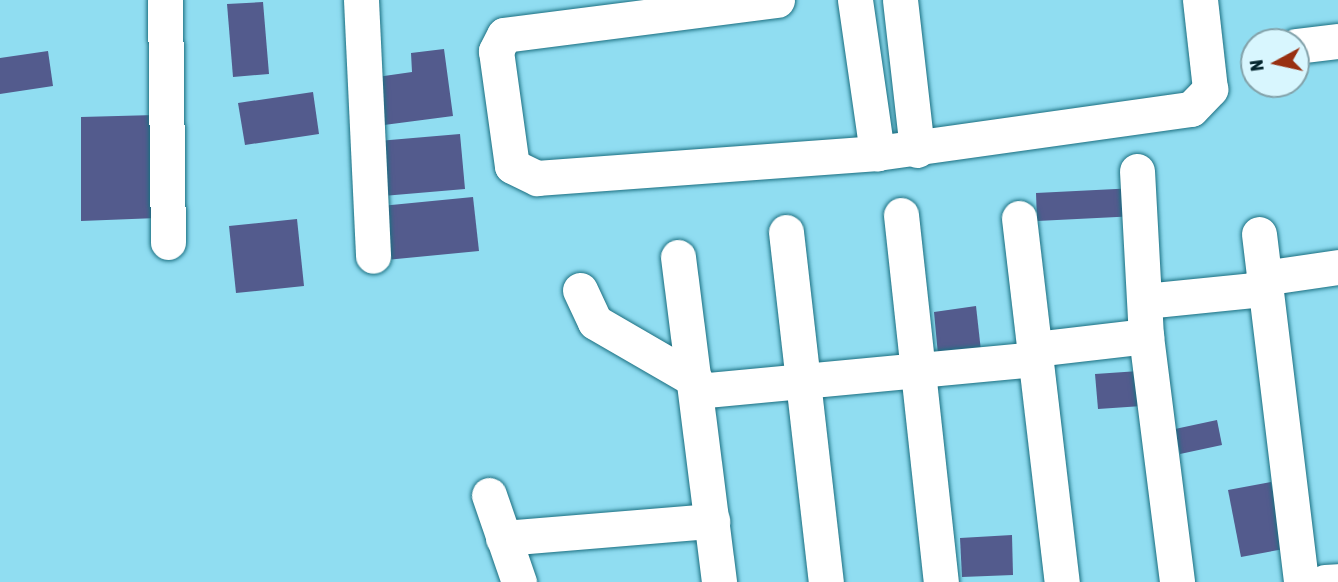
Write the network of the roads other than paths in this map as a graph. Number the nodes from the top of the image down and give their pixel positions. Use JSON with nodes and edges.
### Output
{"nodes":[{"id":1,"x":165,"y":0,"type":"edge"},
{"id":2,"x":361,"y":0,"type":"edge"},
{"id":3,"x":777,"y":0,"type":"edge"},
{"id":4,"x":855,"y":0,"type":"edge"},
{"id":5,"x":900,"y":0,"type":"edge"},
{"id":6,"x":1200,"y":0,"type":"edge"},
{"id":7,"x":1338,"y":41,"type":"edge"},
{"id":8,"x":1310,"y":44,"type":"edge"},
{"id":9,"x":917,"y":149,"type":"junction"},
{"id":10,"x":877,"y":153,"type":"junction"},
{"id":11,"x":1137,"y":171,"type":"dead end"},
{"id":12,"x":901,"y":215,"type":"dead end"},
{"id":13,"x":1019,"y":218,"type":"dead end"},
{"id":14,"x":786,"y":232,"type":"dead end"},
{"id":15,"x":1259,"y":234,"type":"dead end"},
{"id":16,"x":168,"y":242,"type":"dead end"},
{"id":17,"x":373,"y":256,"type":"dead end"},
{"id":18,"x":678,"y":257,"type":"dead end"},
{"id":19,"x":1338,"y":267,"type":"edge"},
{"id":20,"x":1264,"y":284,"type":"junction"},
{"id":21,"x":580,"y":290,"type":"dead end"},
{"id":22,"x":1146,"y":302,"type":"junction"},
{"id":23,"x":1146,"y":336,"type":"junction"},
{"id":24,"x":1035,"y":354,"type":"junction"},
{"id":25,"x":917,"y":375,"type":"junction"},
{"id":26,"x":803,"y":382,"type":"junction"},
{"id":27,"x":696,"y":386,"type":"junction"},
{"id":28,"x":489,"y":495,"type":"dead end"},
{"id":29,"x":712,"y":521,"type":"junction"},
{"id":30,"x":503,"y":538,"type":"junction"},
{"id":31,"x":1338,"y":581,"type":"edge"},
{"id":32,"x":519,"y":582,"type":"edge"},
{"id":33,"x":719,"y":582,"type":"edge"},
{"id":34,"x":826,"y":582,"type":"edge"},
{"id":35,"x":941,"y":582,"type":"edge"},
{"id":36,"x":1062,"y":582,"type":"edge"},
{"id":37,"x":1177,"y":582,"type":"edge"},
{"id":38,"x":1301,"y":582,"type":"edge"},
{"id":39,"x":1325,"y":582,"type":"edge"}],
"edges":[{"from":1,"to":16,"type":"street"},
{"from":2,"to":17,"type":"street"},
{"from":3,"to":10,"type":"street"},
{"from":4,"to":10,"type":"street"},
{"from":5,"to":9,"type":"street"},
{"from":6,"to":9,"type":"street"},
{"from":7,"to":8,"type":"street"},
{"from":9,"to":10,"type":"street"},
{"from":11,"to":22,"type":"street"},
{"from":12,"to":25,"type":"street"},
{"from":13,"to":24,"type":"street"},
{"from":14,"to":26,"type":"street"},
{"from":15,"to":20,"type":"street"},
{"from":18,"to":27,"type":"street"},
{"from":19,"to":20,"type":"street"},
{"from":20,"to":22,"type":"street"},
{"from":20,"to":38,"type":"street"},
{"from":21,"to":27,"type":"street"},
{"from":22,"to":23,"type":"street"},
{"from":23,"to":24,"type":"street"},
{"from":23,"to":37,"type":"street"},
{"from":24,"to":25,"type":"street"},
{"from":24,"to":36,"type":"street"},
{"from":25,"to":26,"type":"street"},
{"from":25,"to":35,"type":"street"},
{"from":26,"to":27,"type":"street"},
{"from":26,"to":34,"type":"street"},
{"from":27,"to":29,"type":"street"},
{"from":28,"to":30,"type":"street"},
{"from":29,"to":30,"type":"street"},
{"from":29,"to":33,"type":"street"},
{"from":30,"to":32,"type":"street"},
{"from":31,"to":39,"type":"street"}]}
